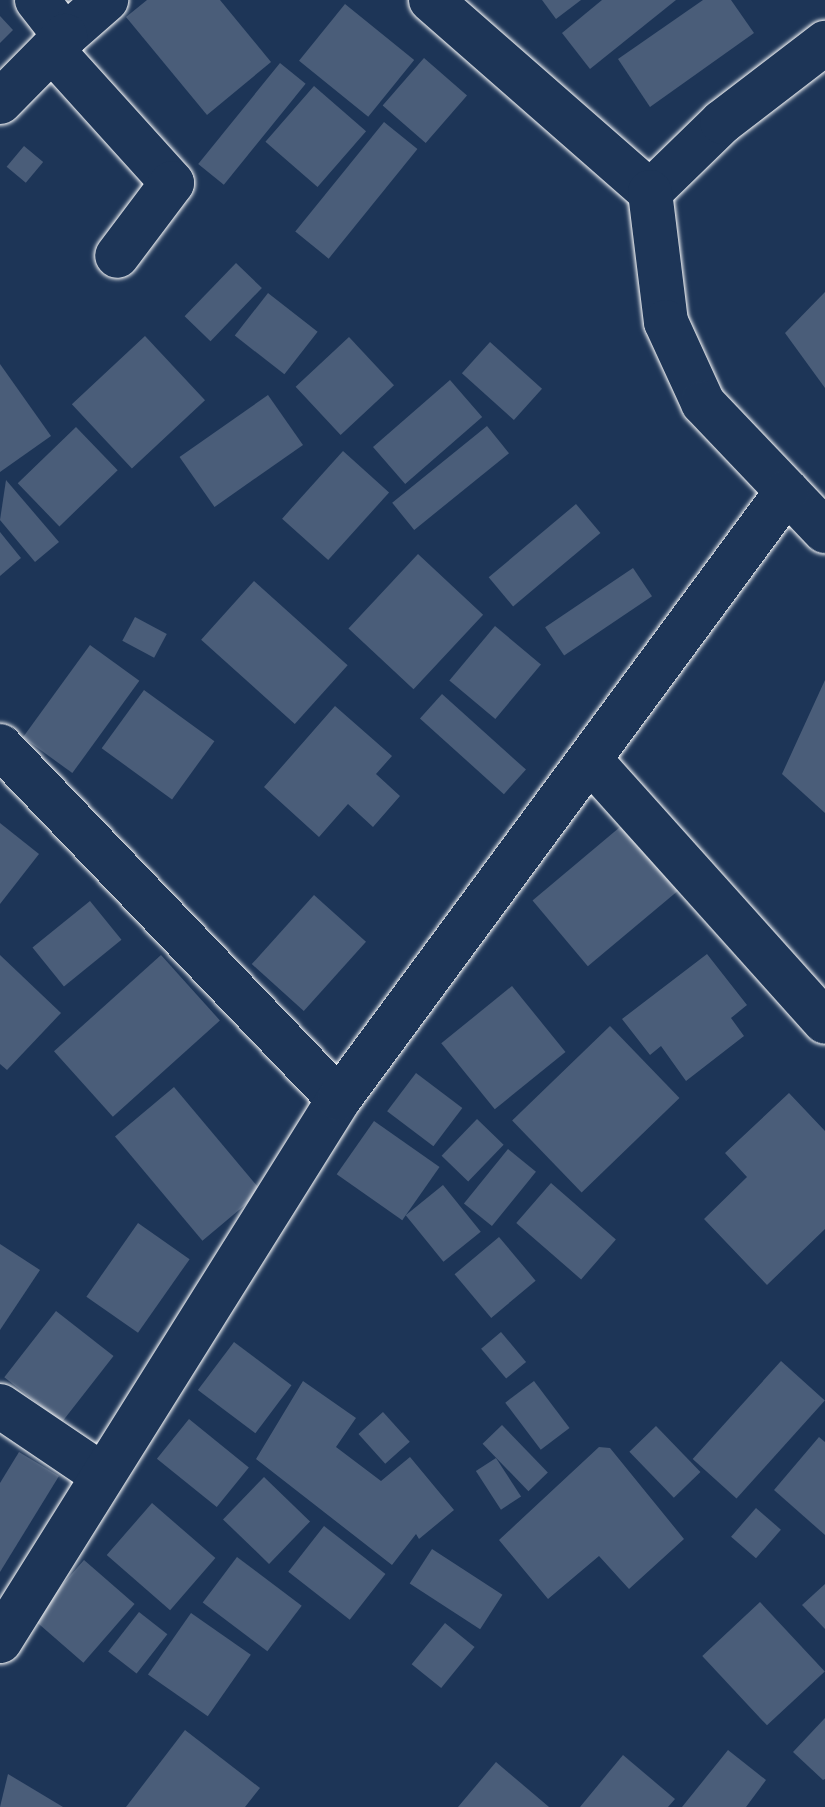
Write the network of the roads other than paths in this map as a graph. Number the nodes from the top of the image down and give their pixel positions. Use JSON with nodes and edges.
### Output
{"nodes":[{"id":1,"x":37,"y":0,"type":"edge"},
{"id":2,"x":106,"y":0,"type":"edge"},
{"id":3,"x":431,"y":0,"type":"edge"},
{"id":4,"x":58,"y":43,"type":"junction"},
{"id":5,"x":825,"y":43,"type":"edge"},
{"id":6,"x":0,"y":102,"type":"edge"},
{"id":7,"x":650,"y":192,"type":"junction"},
{"id":8,"x":117,"y":256,"type":"dead end"},
{"id":9,"x":787,"y":491,"type":"junction"},
{"id":10,"x":825,"y":531,"type":"edge"},
{"id":11,"x":0,"y":746,"type":"edge"},
{"id":12,"x":592,"y":762,"type":"junction"},
{"id":13,"x":825,"y":1022,"type":"edge"},
{"id":14,"x":339,"y":1099,"type":"junction"},
{"id":15,"x":0,"y":1406,"type":"edge"},
{"id":16,"x":101,"y":1474,"type":"junction"},
{"id":17,"x":0,"y":1641,"type":"edge"}],
"edges":[{"from":1,"to":4,"type":"street"},
{"from":2,"to":4,"type":"street"},
{"from":3,"to":7,"type":"street"},
{"from":4,"to":6,"type":"street"},
{"from":4,"to":8,"type":"street"},
{"from":5,"to":7,"type":"street"},
{"from":7,"to":9,"type":"street"},
{"from":9,"to":10,"type":"street"},
{"from":9,"to":12,"type":"street"},
{"from":11,"to":14,"type":"street"},
{"from":12,"to":13,"type":"street"},
{"from":12,"to":14,"type":"street"},
{"from":14,"to":16,"type":"street"},
{"from":15,"to":16,"type":"street"},
{"from":16,"to":17,"type":"street"}]}
